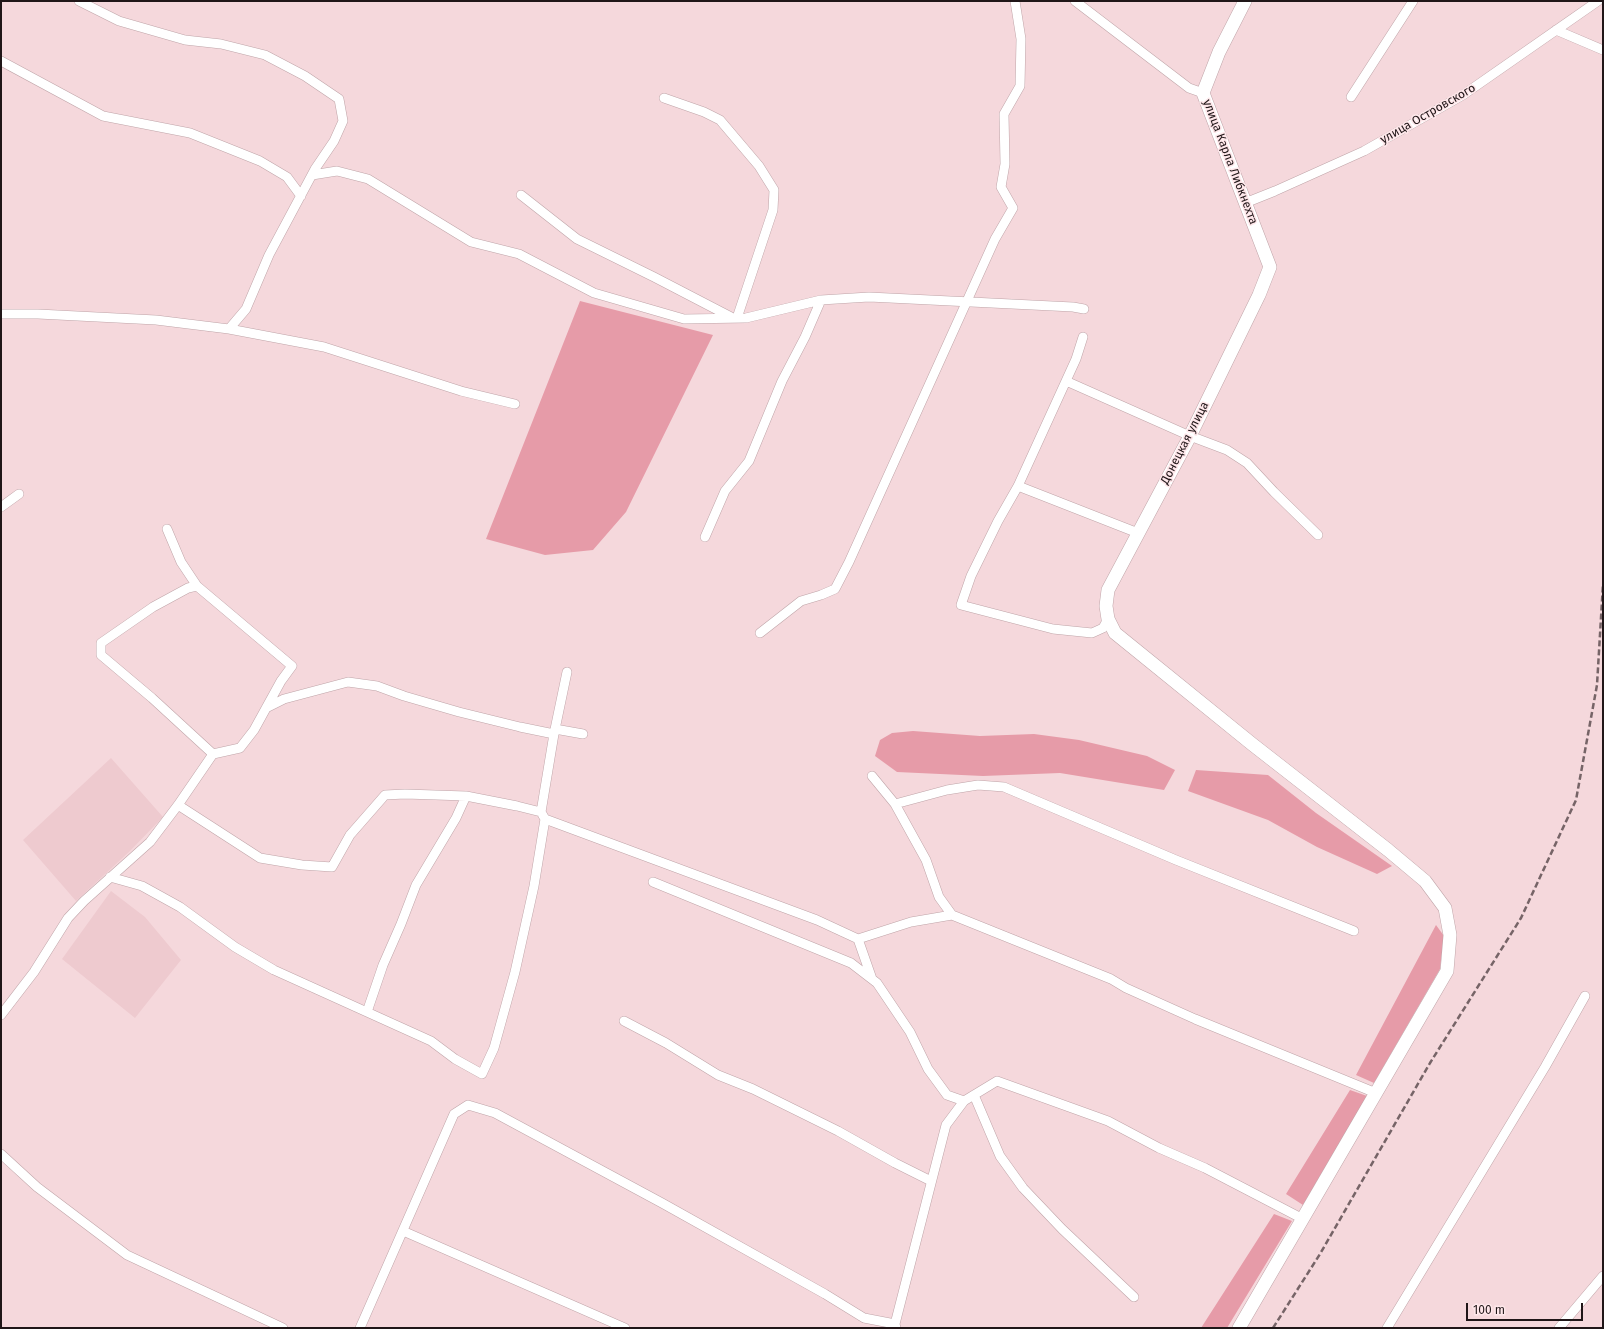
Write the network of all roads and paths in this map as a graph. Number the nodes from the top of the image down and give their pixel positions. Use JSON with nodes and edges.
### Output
{"nodes":[{"id":1,"x":79,"y":1,"type":"edge"},
{"id":2,"x":1015,"y":1,"type":"edge"},
{"id":3,"x":1075,"y":1,"type":"edge"},
{"id":4,"x":1244,"y":1,"type":"edge"},
{"id":5,"x":1413,"y":1,"type":"edge"},
{"id":6,"x":1598,"y":1,"type":"edge"},
{"id":7,"x":1556,"y":30,"type":"junction"},
{"id":8,"x":1603,"y":50,"type":"edge"},
{"id":9,"x":1,"y":61,"type":"edge"},
{"id":10,"x":1203,"y":93,"type":"junction"},
{"id":11,"x":1351,"y":97,"type":"dead end"},
{"id":12,"x":664,"y":98,"type":"dead end"},
{"id":13,"x":312,"y":175,"type":"junction"},
{"id":14,"x":521,"y":195,"type":"dead end"},
{"id":15,"x":301,"y":196,"type":"junction"},
{"id":16,"x":1245,"y":203,"type":"junction"},
{"id":17,"x":1270,"y":267,"type":"joint"},
{"id":18,"x":821,"y":300,"type":"junction"},
{"id":19,"x":966,"y":302,"type":"junction"},
{"id":20,"x":1084,"y":309,"type":"dead end"},
{"id":21,"x":1,"y":314,"type":"edge"},
{"id":22,"x":734,"y":318,"type":"junction"},
{"id":23,"x":229,"y":329,"type":"junction"},
{"id":24,"x":1083,"y":337,"type":"dead end"},
{"id":25,"x":1066,"y":381,"type":"junction"},
{"id":26,"x":514,"y":404,"type":"dead end"},
{"id":27,"x":1190,"y":436,"type":"junction"},
{"id":28,"x":1018,"y":486,"type":"junction"},
{"id":29,"x":19,"y":494,"type":"dead end"},
{"id":30,"x":1,"y":507,"type":"edge"},
{"id":31,"x":167,"y":529,"type":"dead end"},
{"id":32,"x":1138,"y":534,"type":"junction"},
{"id":33,"x":1318,"y":535,"type":"dead end"},
{"id":34,"x":705,"y":537,"type":"dead end"},
{"id":35,"x":197,"y":586,"type":"junction"},
{"id":36,"x":1108,"y":619,"type":"junction"},
{"id":37,"x":760,"y":633,"type":"dead end"},
{"id":38,"x":566,"y":672,"type":"dead end"},
{"id":39,"x":266,"y":708,"type":"junction"},
{"id":40,"x":554,"y":731,"type":"junction"},
{"id":41,"x":583,"y":734,"type":"dead end"},
{"id":42,"x":213,"y":754,"type":"junction"},
{"id":43,"x":872,"y":776,"type":"dead end"},
{"id":44,"x":466,"y":796,"type":"junction"},
{"id":45,"x":895,"y":804,"type":"junction"},
{"id":46,"x":178,"y":806,"type":"junction"},
{"id":47,"x":543,"y":815,"type":"junction"},
{"id":48,"x":110,"y":877,"type":"junction"},
{"id":49,"x":653,"y":882,"type":"dead end"},
{"id":50,"x":952,"y":915,"type":"junction"},
{"id":51,"x":1354,"y":931,"type":"dead end"},
{"id":52,"x":858,"y":939,"type":"junction"},
{"id":53,"x":872,"y":979,"type":"junction"},
{"id":54,"x":1585,"y":996,"type":"dead end"},
{"id":55,"x":367,"y":1012,"type":"junction"},
{"id":56,"x":1,"y":1015,"type":"edge"},
{"id":57,"x":624,"y":1021,"type":"dead end"},
{"id":58,"x":1376,"y":1093,"type":"junction"},
{"id":59,"x":974,"y":1095,"type":"junction"},
{"id":60,"x":964,"y":1101,"type":"junction"},
{"id":61,"x":1,"y":1154,"type":"edge"},
{"id":62,"x":931,"y":1181,"type":"junction"},
{"id":63,"x":1303,"y":1219,"type":"junction"},
{"id":64,"x":403,"y":1231,"type":"junction"},
{"id":65,"x":1603,"y":1276,"type":"edge"},
{"id":66,"x":1134,"y":1297,"type":"dead end"},
{"id":67,"x":895,"y":1326,"type":"edge"},
{"id":68,"x":283,"y":1328,"type":"edge"},
{"id":69,"x":360,"y":1328,"type":"edge"},
{"id":70,"x":625,"y":1328,"type":"edge"},
{"id":71,"x":1239,"y":1328,"type":"edge"},
{"id":72,"x":1387,"y":1328,"type":"edge"},
{"id":73,"x":1558,"y":1328,"type":"edge"}],
"edges":[{"from":1,"to":13,"type":"street"},
{"from":2,"to":19,"type":"street"},
{"from":3,"to":10,"type":"street","name":"улица Карла Либкнехта"},
{"from":4,"to":10,"type":"street"},
{"from":5,"to":11,"type":"street"},
{"from":6,"to":7,"type":"street","name":"улица Островского"},
{"from":7,"to":8,"type":"street"},
{"from":7,"to":16,"type":"street","name":"улица Островского"},
{"from":9,"to":15,"type":"street"},
{"from":10,"to":16,"type":"street","name":"улица Карла Либкнехта"},
{"from":12,"to":22,"type":"street"},
{"from":13,"to":15,"type":"street"},
{"from":13,"to":22,"type":"street"},
{"from":14,"to":22,"type":"street"},
{"from":15,"to":23,"type":"street"},
{"from":16,"to":17,"type":"street","name":"улица Карла Либкнехта"},
{"from":17,"to":27,"type":"street","name":"Донецкая улица"},
{"from":18,"to":19,"type":"street"},
{"from":18,"to":22,"type":"street"},
{"from":18,"to":34,"type":"street"},
{"from":19,"to":20,"type":"street"},
{"from":19,"to":37,"type":"street"},
{"from":21,"to":23,"type":"street"},
{"from":23,"to":26,"type":"street"},
{"from":24,"to":25,"type":"street"},
{"from":25,"to":27,"type":"street"},
{"from":25,"to":28,"type":"street"},
{"from":27,"to":32,"type":"street","name":"Донецкая улица"},
{"from":27,"to":33,"type":"street"},
{"from":28,"to":32,"type":"street"},
{"from":28,"to":36,"type":"street"},
{"from":29,"to":30,"type":"street"},
{"from":31,"to":35,"type":"street"},
{"from":32,"to":36,"type":"street","name":"Донецкая улица"},
{"from":35,"to":39,"type":"street"},
{"from":35,"to":42,"type":"street"},
{"from":36,"to":58,"type":"street"},
{"from":38,"to":40,"type":"street"},
{"from":39,"to":40,"type":"street"},
{"from":39,"to":42,"type":"street"},
{"from":40,"to":41,"type":"street"},
{"from":40,"to":47,"type":"street"},
{"from":42,"to":46,"type":"street"},
{"from":43,"to":45,"type":"street"},
{"from":44,"to":46,"type":"street"},
{"from":44,"to":47,"type":"street"},
{"from":44,"to":55,"type":"street"},
{"from":45,"to":50,"type":"street"},
{"from":45,"to":51,"type":"street"},
{"from":46,"to":48,"type":"street"},
{"from":47,"to":52,"type":"street"},
{"from":47,"to":55,"type":"street"},
{"from":48,"to":55,"type":"street"},
{"from":48,"to":56,"type":"street"},
{"from":49,"to":53,"type":"street"},
{"from":50,"to":52,"type":"street"},
{"from":50,"to":58,"type":"street"},
{"from":52,"to":53,"type":"street"},
{"from":53,"to":60,"type":"street"},
{"from":54,"to":72,"type":"street"},
{"from":57,"to":62,"type":"street"},
{"from":58,"to":63,"type":"street"},
{"from":59,"to":60,"type":"street"},
{"from":59,"to":63,"type":"street"},
{"from":59,"to":66,"type":"street"},
{"from":60,"to":62,"type":"street"},
{"from":61,"to":68,"type":"street"},
{"from":62,"to":67,"type":"street"},
{"from":63,"to":71,"type":"street"},
{"from":64,"to":67,"type":"street"},
{"from":64,"to":69,"type":"street"},
{"from":64,"to":70,"type":"street"},
{"from":65,"to":73,"type":"street"}]}
